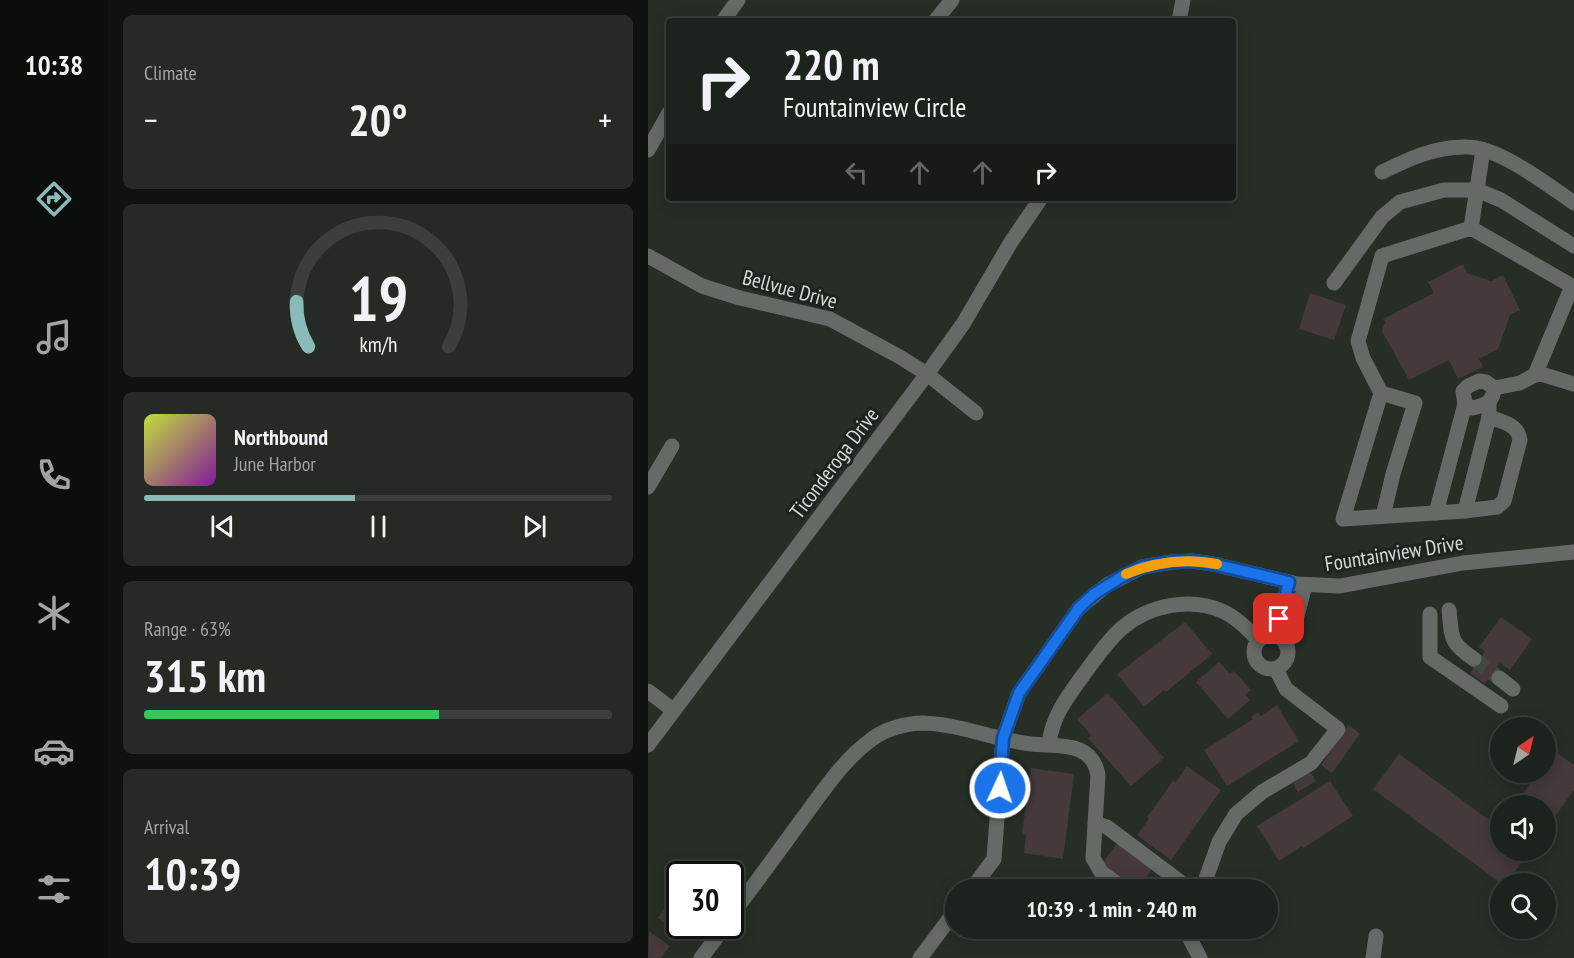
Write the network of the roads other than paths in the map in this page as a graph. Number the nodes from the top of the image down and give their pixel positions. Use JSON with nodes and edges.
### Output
{"nodes":[{"id":1,"x":738,"y":0,"type":"edge"},
{"id":2,"x":952,"y":0,"type":"edge"},
{"id":3,"x":1183,"y":0,"type":"edge"},
{"id":4,"x":725,"y":18,"type":"edge"},
{"id":5,"x":937,"y":18,"type":"edge"},
{"id":6,"x":1180,"y":18,"type":"edge"},
{"id":7,"x":666,"y":118,"type":"edge"},
{"id":8,"x":648,"y":150,"type":"edge"},
{"id":9,"x":1483,"y":150,"type":"junction"},
{"id":10,"x":1383,"y":172,"type":"dead end"},
{"id":11,"x":1477,"y":190,"type":"junction"},
{"id":12,"x":1039,"y":201,"type":"edge"},
{"id":13,"x":1574,"y":202,"type":"edge"},
{"id":14,"x":1471,"y":228,"type":"junction"},
{"id":15,"x":1574,"y":246,"type":"edge"},
{"id":16,"x":648,"y":256,"type":"edge"},
{"id":17,"x":1334,"y":283,"type":"dead end"},
{"id":18,"x":1573,"y":284,"type":"edge"},
{"id":19,"x":927,"y":374,"type":"junction"},
{"id":20,"x":1535,"y":375,"type":"junction"},
{"id":21,"x":1574,"y":384,"type":"edge"},
{"id":22,"x":1494,"y":388,"type":"junction"},
{"id":23,"x":1381,"y":393,"type":"junction"},
{"id":24,"x":1465,"y":404,"type":"junction"},
{"id":25,"x":1489,"y":410,"type":"junction"},
{"id":26,"x":976,"y":413,"type":"dead end"},
{"id":27,"x":672,"y":446,"type":"dead end"},
{"id":28,"x":648,"y":487,"type":"edge"},
{"id":29,"x":1465,"y":511,"type":"junction"},
{"id":30,"x":1436,"y":513,"type":"junction"},
{"id":31,"x":1383,"y":516,"type":"junction"},
{"id":32,"x":1574,"y":552,"type":"edge"},
{"id":33,"x":1289,"y":582,"type":"junction"},
{"id":34,"x":1305,"y":585,"type":"junction"},
{"id":35,"x":1449,"y":610,"type":"dead end"},
{"id":36,"x":1430,"y":614,"type":"dead end"},
{"id":37,"x":1264,"y":637,"type":"junction"},
{"id":38,"x":1286,"y":645,"type":"junction"},
{"id":39,"x":1474,"y":659,"type":"tunnel mouth"},
{"id":40,"x":1276,"y":669,"type":"junction"},
{"id":41,"x":1499,"y":678,"type":"tunnel mouth"},
{"id":42,"x":1513,"y":689,"type":"dead end"},
{"id":43,"x":648,"y":692,"type":"edge"},
{"id":44,"x":1501,"y":706,"type":"dead end"},
{"id":45,"x":673,"y":710,"type":"junction"},
{"id":46,"x":1003,"y":738,"type":"junction"},
{"id":47,"x":1049,"y":744,"type":"junction"},
{"id":48,"x":648,"y":745,"type":"edge"},
{"id":49,"x":1095,"y":823,"type":"junction"},
{"id":50,"x":979,"y":879,"type":"edge"},
{"id":51,"x":1112,"y":879,"type":"edge"},
{"id":52,"x":1176,"y":879,"type":"edge"},
{"id":53,"x":1206,"y":879,"type":"edge"},
{"id":54,"x":744,"y":898,"type":"edge"},
{"id":55,"x":945,"y":926,"type":"edge"},
{"id":56,"x":1376,"y":936,"type":"dead end"},
{"id":57,"x":715,"y":939,"type":"edge"},
{"id":58,"x":1190,"y":939,"type":"edge"},
{"id":59,"x":924,"y":957,"type":"edge"},
{"id":60,"x":701,"y":958,"type":"edge"},
{"id":61,"x":1200,"y":958,"type":"edge"},
{"id":62,"x":1372,"y":958,"type":"edge"}],
"edges":[{"from":1,"to":4,"type":"street"},
{"from":2,"to":5,"type":"street"},
{"from":3,"to":6,"type":"street"},
{"from":7,"to":8,"type":"street"},
{"from":9,"to":10,"type":"street"},
{"from":9,"to":11,"type":"street"},
{"from":9,"to":13,"type":"street"},
{"from":11,"to":14,"type":"street"},
{"from":11,"to":15,"type":"street"},
{"from":11,"to":17,"type":"street"},
{"from":12,"to":19,"type":"street","name":"Ticonderoga Drive"},
{"from":14,"to":18,"type":"street"},
{"from":14,"to":23,"type":"street"},
{"from":16,"to":19,"type":"street","name":"Bellvue Drive"},
{"from":18,"to":20,"type":"street"},
{"from":19,"to":26,"type":"street","name":"Bellvue Drive"},
{"from":19,"to":45,"type":"street","name":"Ticonderoga Drive"},
{"from":20,"to":21,"type":"street"},
{"from":20,"to":22,"type":"street"},
{"from":22,"to":24,"type":"street"},
{"from":22,"to":25,"type":"street"},
{"from":23,"to":31,"type":"street"},
{"from":23,"to":31,"type":"street"},
{"from":24,"to":25,"type":"street"},
{"from":24,"to":30,"type":"street"},
{"from":25,"to":29,"type":"street"},
{"from":25,"to":29,"type":"street"},
{"from":27,"to":28,"type":"street"},
{"from":29,"to":30,"type":"street"},
{"from":30,"to":31,"type":"street"},
{"from":32,"to":34,"type":"street","name":"Fountainview Drive"},
{"from":33,"to":34,"type":"street","name":"Fountainview Drive"},
{"from":33,"to":37,"type":"street"},
{"from":33,"to":46,"type":"street","name":"Fountainview Drive"},
{"from":34,"to":38,"type":"street"},
{"from":35,"to":39,"type":"street"},
{"from":36,"to":44,"type":"street"},
{"from":37,"to":38,"type":"street"},
{"from":37,"to":40,"type":"street"},
{"from":37,"to":47,"type":"street"},
{"from":38,"to":40,"type":"street"},
{"from":40,"to":53,"type":"street"},
{"from":41,"to":42,"type":"street"},
{"from":43,"to":45,"type":"street"},
{"from":45,"to":48,"type":"street","name":"Ticonderoga Drive"},
{"from":46,"to":47,"type":"street"},
{"from":46,"to":50,"type":"street","name":"Fountainview Drive"},
{"from":46,"to":54,"type":"street"},
{"from":47,"to":49,"type":"street"},
{"from":49,"to":51,"type":"street"},
{"from":49,"to":52,"type":"street"},
{"from":55,"to":59,"type":"street"},
{"from":56,"to":62,"type":"street"},
{"from":57,"to":60,"type":"street"},
{"from":58,"to":61,"type":"street"}]}
